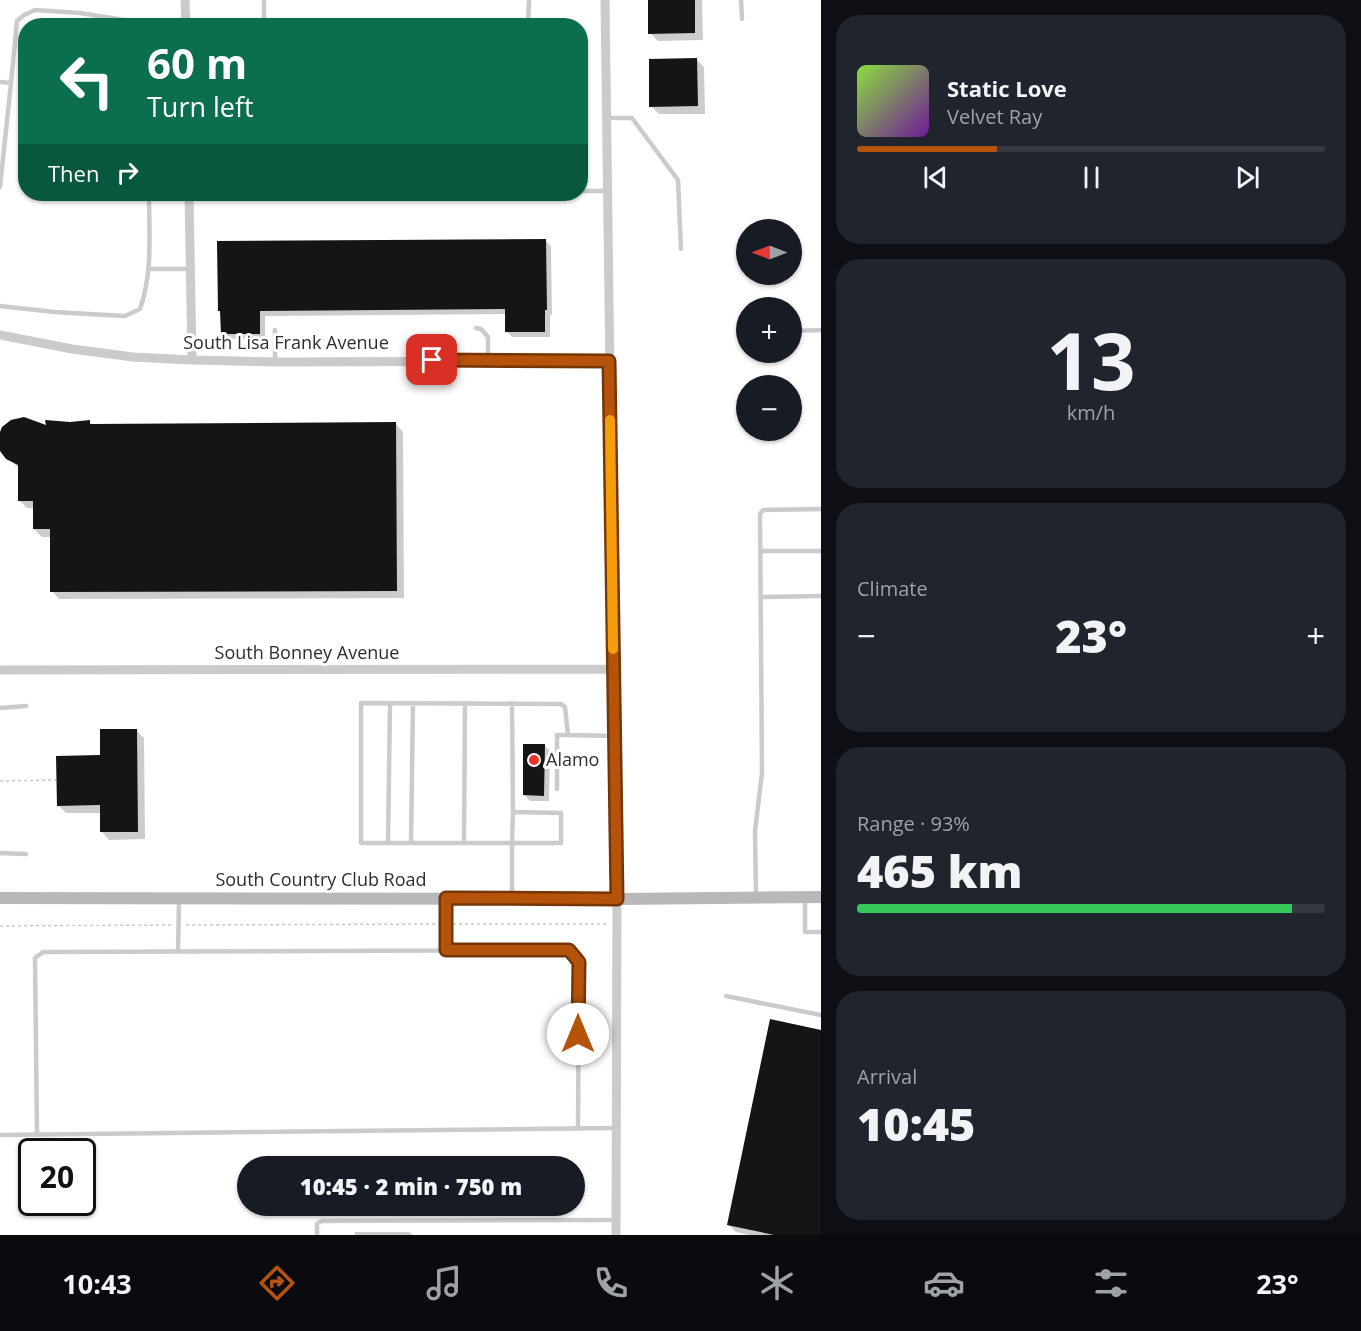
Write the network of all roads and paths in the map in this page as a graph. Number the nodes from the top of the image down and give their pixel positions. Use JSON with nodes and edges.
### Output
{"nodes":[{"id":1,"x":185,"y":0,"type":"edge"},
{"id":2,"x":264,"y":0,"type":"edge"},
{"id":3,"x":529,"y":0,"type":"edge"},
{"id":4,"x":604,"y":0,"type":"edge"},
{"id":5,"x":741,"y":0,"type":"edge"},
{"id":6,"x":21,"y":18,"type":"edge"},
{"id":7,"x":112,"y":18,"type":"edge"},
{"id":8,"x":186,"y":18,"type":"edge"},
{"id":9,"x":264,"y":18,"type":"edge"},
{"id":10,"x":528,"y":18,"type":"edge"},
{"id":11,"x":741,"y":19,"type":"dead end"},
{"id":12,"x":18,"y":20,"type":"edge"},
{"id":13,"x":0,"y":82,"type":"edge"},
{"id":14,"x":11,"y":83,"type":"junction"},
{"id":15,"x":606,"y":118,"type":"junction"},
{"id":16,"x":0,"y":187,"type":"edge"},
{"id":17,"x":588,"y":191,"type":"edge"},
{"id":18,"x":607,"y":191,"type":"junction"},
{"id":19,"x":149,"y":201,"type":"edge"},
{"id":20,"x":189,"y":201,"type":"edge"},
{"id":21,"x":681,"y":249,"type":"dead end"},
{"id":22,"x":190,"y":268,"type":"junction"},
{"id":23,"x":149,"y":269,"type":"junction"},
{"id":24,"x":0,"y":306,"type":"edge"},
{"id":25,"x":476,"y":328,"type":"dead end"},
{"id":26,"x":275,"y":330,"type":"dead end"},
{"id":27,"x":821,"y":330,"type":"edge"},
{"id":28,"x":802,"y":331,"type":"edge"},
{"id":29,"x":0,"y":335,"type":"edge"},
{"id":30,"x":192,"y":360,"type":"junction"},
{"id":31,"x":488,"y":360,"type":"junction"},
{"id":32,"x":609,"y":361,"type":"junction"},
{"id":33,"x":275,"y":362,"type":"junction"},
{"id":34,"x":821,"y":509,"type":"edge"},
{"id":35,"x":761,"y":551,"type":"junction"},
{"id":36,"x":821,"y":551,"type":"edge"},
{"id":37,"x":821,"y":596,"type":"edge"},
{"id":38,"x":762,"y":597,"type":"junction"},
{"id":39,"x":613,"y":669,"type":"junction"},
{"id":40,"x":0,"y":670,"type":"edge"},
{"id":41,"x":390,"y":703,"type":"junction"},
{"id":42,"x":413,"y":703,"type":"junction"},
{"id":43,"x":465,"y":703,"type":"junction"},
{"id":44,"x":512,"y":703,"type":"junction"},
{"id":45,"x":26,"y":706,"type":"dead end"},
{"id":46,"x":0,"y":708,"type":"edge"},
{"id":47,"x":568,"y":735,"type":"junction"},
{"id":48,"x":614,"y":736,"type":"junction"},
{"id":49,"x":57,"y":780,"type":"dead end"},
{"id":50,"x":0,"y":781,"type":"edge"},
{"id":51,"x":557,"y":789,"type":"dead end"},
{"id":52,"x":513,"y":812,"type":"junction"},
{"id":53,"x":388,"y":843,"type":"junction"},
{"id":54,"x":411,"y":843,"type":"junction"},
{"id":55,"x":464,"y":843,"type":"junction"},
{"id":56,"x":513,"y":843,"type":"junction"},
{"id":57,"x":0,"y":854,"type":"edge"},
{"id":58,"x":26,"y":854,"type":"dead end"},
{"id":59,"x":756,"y":897,"type":"junction"},
{"id":60,"x":805,"y":897,"type":"junction"},
{"id":61,"x":821,"y":897,"type":"edge"},
{"id":62,"x":0,"y":898,"type":"edge"},
{"id":63,"x":179,"y":898,"type":"junction"},
{"id":64,"x":446,"y":898,"type":"junction"},
{"id":65,"x":512,"y":898,"type":"junction"},
{"id":66,"x":617,"y":899,"type":"junction"},
{"id":67,"x":446,"y":924,"type":"junction"},
{"id":68,"x":617,"y":924,"type":"junction"},
{"id":69,"x":178,"y":925,"type":"junction"},
{"id":70,"x":0,"y":926,"type":"edge"},
{"id":71,"x":821,"y":932,"type":"edge"},
{"id":72,"x":446,"y":950,"type":"junction"},
{"id":73,"x":178,"y":951,"type":"junction"},
{"id":74,"x":726,"y":996,"type":"dead end"},
{"id":75,"x":821,"y":1015,"type":"edge"},
{"id":76,"x":578,"y":1128,"type":"junction"},
{"id":77,"x":616,"y":1128,"type":"junction"},
{"id":78,"x":37,"y":1134,"type":"junction"},
{"id":79,"x":0,"y":1135,"type":"edge"},
{"id":80,"x":616,"y":1220,"type":"junction"},
{"id":81,"x":317,"y":1235,"type":"edge"},
{"id":82,"x":616,"y":1235,"type":"edge"}],
"edges":[{"from":1,"to":8,"type":"street"},
{"from":2,"to":9,"type":"lane"},
{"from":3,"to":10,"type":"lane"},
{"from":4,"to":15,"type":"street"},
{"from":5,"to":11,"type":"lane"},
{"from":6,"to":7,"type":"lane"},
{"from":12,"to":14,"type":"lane"},
{"from":13,"to":14,"type":"lane"},
{"from":14,"to":16,"type":"lane"},
{"from":15,"to":18,"type":"street"},
{"from":15,"to":21,"type":"lane"},
{"from":17,"to":18,"type":"lane"},
{"from":18,"to":32,"type":"street"},
{"from":19,"to":23,"type":"lane"},
{"from":20,"to":22,"type":"street"},
{"from":22,"to":23,"type":"lane"},
{"from":22,"to":30,"type":"street"},
{"from":23,"to":24,"type":"lane"},
{"from":25,"to":31,"type":"lane"},
{"from":26,"to":33,"type":"lane"},
{"from":27,"to":28,"type":"lane"},
{"from":29,"to":30,"type":"street","name":"South Lisa Frank Avenue"},
{"from":30,"to":33,"type":"street","name":"South Lisa Frank Avenue"},
{"from":31,"to":32,"type":"street","name":"South Lisa Frank Avenue"},
{"from":31,"to":33,"type":"street","name":"South Lisa Frank Avenue"},
{"from":32,"to":39,"type":"street"},
{"from":34,"to":35,"type":"lane"},
{"from":35,"to":36,"type":"lane"},
{"from":35,"to":38,"type":"lane"},
{"from":37,"to":38,"type":"lane"},
{"from":38,"to":59,"type":"lane"},
{"from":39,"to":40,"type":"street","name":"South Bonney Avenue"},
{"from":39,"to":48,"type":"street"},
{"from":41,"to":42,"type":"lane"},
{"from":41,"to":53,"type":"lane"},
{"from":41,"to":53,"type":"lane"},
{"from":42,"to":43,"type":"lane"},
{"from":42,"to":54,"type":"lane"},
{"from":43,"to":44,"type":"lane"},
{"from":43,"to":55,"type":"lane"},
{"from":44,"to":47,"type":"lane"},
{"from":44,"to":52,"type":"lane"},
{"from":45,"to":46,"type":"lane"},
{"from":47,"to":48,"type":"lane"},
{"from":47,"to":51,"type":"lane"},
{"from":48,"to":66,"type":"street"},
{"from":49,"to":50,"type":"path"},
{"from":52,"to":56,"type":"lane"},
{"from":52,"to":56,"type":"lane"},
{"from":53,"to":54,"type":"lane"},
{"from":54,"to":55,"type":"lane"},
{"from":55,"to":56,"type":"lane"},
{"from":56,"to":65,"type":"lane"},
{"from":57,"to":58,"type":"lane"},
{"from":59,"to":60,"type":"street","name":"South Country Club Road"},
{"from":59,"to":66,"type":"street","name":"South Country Club Road"},
{"from":60,"to":61,"type":"street","name":"South Country Club Road"},
{"from":60,"to":71,"type":"lane"},
{"from":62,"to":63,"type":"street","name":"South Country Club Road"},
{"from":63,"to":64,"type":"street","name":"South Country Club Road"},
{"from":63,"to":69,"type":"lane"},
{"from":64,"to":65,"type":"street","name":"South Country Club Road"},
{"from":64,"to":67,"type":"lane"},
{"from":65,"to":66,"type":"street","name":"South Country Club Road"},
{"from":66,"to":68,"type":"street"},
{"from":67,"to":68,"type":"path"},
{"from":67,"to":69,"type":"path"},
{"from":67,"to":72,"type":"lane"},
{"from":68,"to":77,"type":"street"},
{"from":69,"to":70,"type":"path"},
{"from":69,"to":73,"type":"lane"},
{"from":72,"to":73,"type":"lane"},
{"from":72,"to":76,"type":"lane"},
{"from":73,"to":78,"type":"lane"},
{"from":74,"to":75,"type":"lane"},
{"from":76,"to":77,"type":"lane"},
{"from":76,"to":78,"type":"lane"},
{"from":77,"to":80,"type":"street"},
{"from":78,"to":79,"type":"lane"},
{"from":80,"to":81,"type":"lane"},
{"from":80,"to":82,"type":"street"}]}
